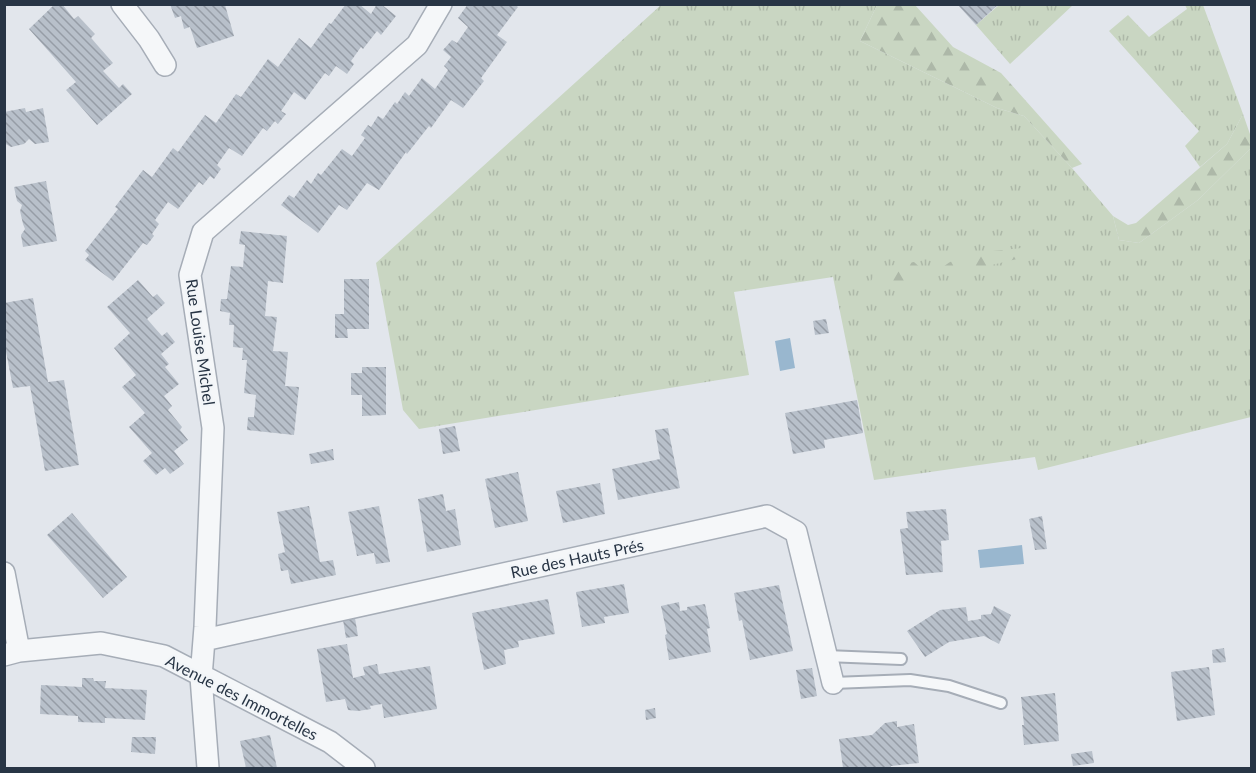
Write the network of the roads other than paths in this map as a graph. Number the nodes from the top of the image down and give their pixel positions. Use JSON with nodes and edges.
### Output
{"nodes":[{"id":1,"x":122,"y":4,"type":"edge"},
{"id":2,"x":441,"y":4,"type":"edge"},
{"id":3,"x":165,"y":65,"type":"dead end"},
{"id":4,"x":4,"y":573,"type":"edge"},
{"id":5,"x":204,"y":640,"type":"junction"},
{"id":6,"x":12,"y":653,"type":"edge"},
{"id":7,"x":826,"y":656,"type":"junction"},
{"id":8,"x":901,"y":659,"type":"dead end"},
{"id":9,"x":201,"y":677,"type":"junction"},
{"id":10,"x":833,"y":683,"type":"joint"},
{"id":11,"x":1001,"y":703,"type":"dead end"},
{"id":12,"x":208,"y":768,"type":"edge"},
{"id":13,"x":364,"y":768,"type":"edge"}],
"edges":[{"from":1,"to":3,"type":"street"},
{"from":2,"to":5,"type":"street","name":"Rue Louise Michel"},
{"from":4,"to":6,"type":"street"},
{"from":5,"to":7,"type":"street","name":"Rue des Hauts Prés"},
{"from":5,"to":9,"type":"street","name":"Rue Louise Michel"},
{"from":6,"to":9,"type":"street","name":"Avenue des Immortelles"},
{"from":7,"to":8,"type":"lane"},
{"from":7,"to":10,"type":"street","name":"Rue des Hauts Prés"},
{"from":9,"to":12,"type":"street","name":"Rue Louise Michel"},
{"from":9,"to":13,"type":"street","name":"Avenue des Immortelles"},
{"from":10,"to":11,"type":"lane"}]}
